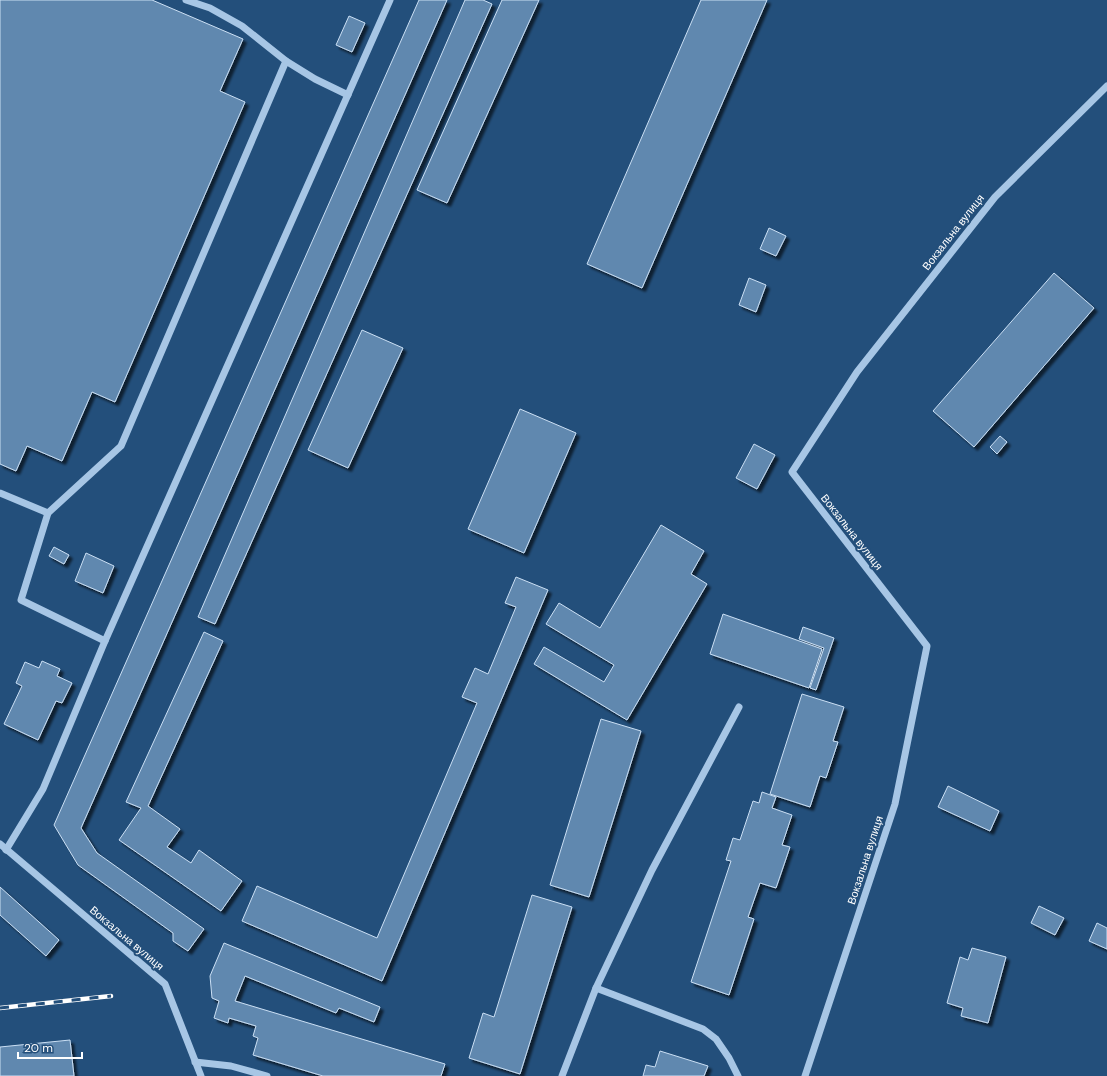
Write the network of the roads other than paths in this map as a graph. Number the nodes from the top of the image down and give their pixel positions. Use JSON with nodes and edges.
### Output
{"nodes":[{"id":1,"x":186,"y":0,"type":"edge"},
{"id":2,"x":390,"y":0,"type":"edge"},
{"id":3,"x":286,"y":61,"type":"junction"},
{"id":4,"x":1107,"y":86,"type":"edge"},
{"id":5,"x":348,"y":95,"type":"junction"},
{"id":6,"x":0,"y":492,"type":"edge"},
{"id":7,"x":48,"y":513,"type":"junction"},
{"id":8,"x":105,"y":642,"type":"junction"},
{"id":9,"x":739,"y":707,"type":"dead end"},
{"id":10,"x":0,"y":844,"type":"edge"},
{"id":11,"x":6,"y":850,"type":"junction"},
{"id":12,"x":596,"y":988,"type":"junction"},
{"id":13,"x":196,"y":1062,"type":"junction"},
{"id":14,"x":201,"y":1076,"type":"edge"},
{"id":15,"x":267,"y":1076,"type":"edge"},
{"id":16,"x":562,"y":1076,"type":"edge"},
{"id":17,"x":738,"y":1076,"type":"edge"},
{"id":18,"x":804,"y":1076,"type":"edge"}],
"edges":[{"from":1,"to":3,"type":"street"},
{"from":2,"to":5,"type":"street"},
{"from":3,"to":5,"type":"street"},
{"from":3,"to":7,"type":"street"},
{"from":4,"to":18,"type":"street","name":"Вокзальна вулиця"},
{"from":5,"to":8,"type":"street"},
{"from":6,"to":7,"type":"street"},
{"from":7,"to":8,"type":"street"},
{"from":8,"to":11,"type":"street"},
{"from":9,"to":12,"type":"street"},
{"from":10,"to":11,"type":"street","name":"Вокзальна вулиця"},
{"from":11,"to":13,"type":"street","name":"Вокзальна вулиця"},
{"from":12,"to":16,"type":"street"},
{"from":12,"to":17,"type":"street"},
{"from":13,"to":14,"type":"street","name":"Вокзальна вулиця"},
{"from":13,"to":15,"type":"street"}]}
